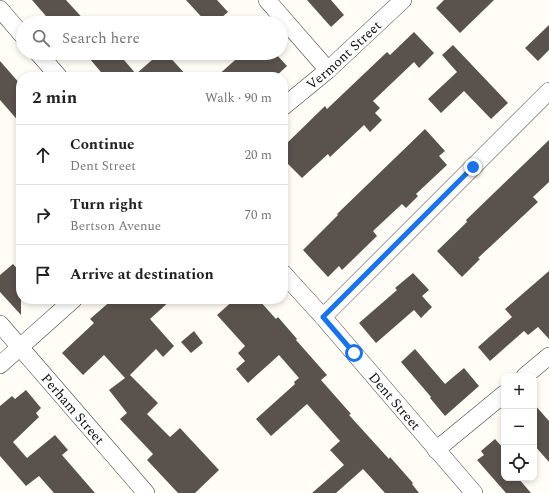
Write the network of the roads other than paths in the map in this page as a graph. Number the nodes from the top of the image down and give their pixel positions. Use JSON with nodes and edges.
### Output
{"nodes":[{"id":1,"x":267,"y":0,"type":"edge"},
{"id":2,"x":403,"y":0,"type":"edge"},
{"id":3,"x":0,"y":9,"type":"edge"},
{"id":4,"x":281,"y":16,"type":"edge"},
{"id":5,"x":288,"y":24,"type":"edge"},
{"id":6,"x":16,"y":28,"type":"edge"},
{"id":7,"x":44,"y":60,"type":"edge"},
{"id":8,"x":328,"y":70,"type":"junction"},
{"id":9,"x":55,"y":72,"type":"edge"},
{"id":10,"x":549,"y":91,"type":"edge"},
{"id":11,"x":288,"y":103,"type":"edge"},
{"id":12,"x":288,"y":278,"type":"edge"},
{"id":13,"x":68,"y":304,"type":"edge"},
{"id":14,"x":323,"y":317,"type":"junction"},
{"id":15,"x":0,"y":324,"type":"edge"},
{"id":16,"x":21,"y":347,"type":"junction"},
{"id":17,"x":549,"y":356,"type":"edge"},
{"id":18,"x":0,"y":365,"type":"edge"},
{"id":19,"x":529,"y":373,"type":"edge"},
{"id":20,"x":501,"y":396,"type":"edge"},
{"id":21,"x":436,"y":450,"type":"junction"},
{"id":22,"x":146,"y":493,"type":"edge"},
{"id":23,"x":474,"y":493,"type":"edge"}],
"edges":[{"from":1,"to":4,"type":"street"},
{"from":2,"to":8,"type":"street","name":"Vermont Street"},
{"from":3,"to":6,"type":"street"},
{"from":5,"to":8,"type":"street"},
{"from":7,"to":9,"type":"street"},
{"from":8,"to":11,"type":"street","name":"Vermont Street"},
{"from":10,"to":14,"type":"street"},
{"from":12,"to":14,"type":"street","name":"Dent Street"},
{"from":13,"to":16,"type":"street"},
{"from":14,"to":21,"type":"street","name":"Dent Street"},
{"from":15,"to":16,"type":"street","name":"Perham Street"},
{"from":16,"to":18,"type":"street"},
{"from":16,"to":22,"type":"street","name":"Perham Street"},
{"from":17,"to":19,"type":"street"},
{"from":20,"to":21,"type":"street"},
{"from":21,"to":23,"type":"street","name":"Dent Street"}]}
